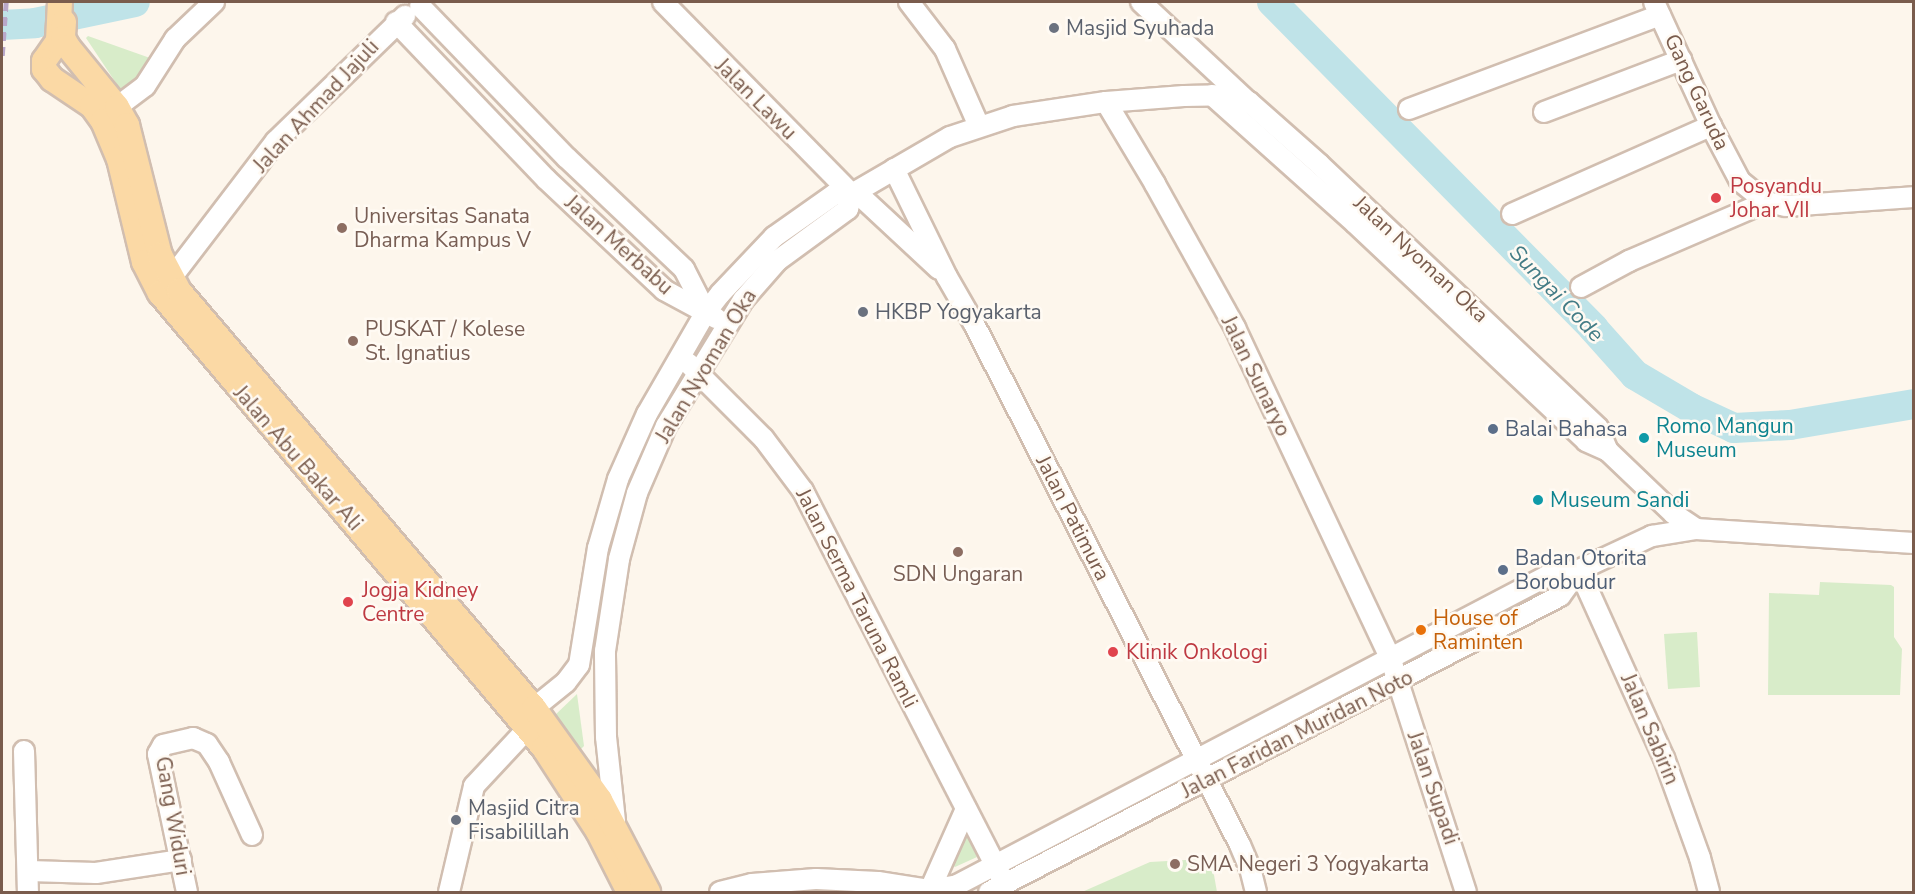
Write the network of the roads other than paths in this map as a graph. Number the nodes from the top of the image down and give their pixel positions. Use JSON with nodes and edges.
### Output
{"nodes":[{"id":1,"x":60,"y":2,"type":"edge"},
{"id":2,"x":65,"y":2,"type":"edge"},
{"id":3,"x":214,"y":2,"type":"edge"},
{"id":4,"x":663,"y":2,"type":"edge"},
{"id":5,"x":909,"y":2,"type":"edge"},
{"id":6,"x":1141,"y":2,"type":"edge"},
{"id":7,"x":422,"y":4,"type":"edge"},
{"id":8,"x":1657,"y":8,"type":"edge"},
{"id":9,"x":396,"y":22,"type":"junction"},
{"id":10,"x":61,"y":39,"type":"junction"},
{"id":11,"x":1681,"y":60,"type":"junction"},
{"id":12,"x":1212,"y":95,"type":"junction"},
{"id":13,"x":1106,"y":102,"type":"junction"},
{"id":14,"x":1249,"y":102,"type":"junction"},
{"id":15,"x":117,"y":107,"type":"junction"},
{"id":16,"x":1408,"y":109,"type":"dead end"},
{"id":17,"x":1544,"y":112,"type":"dead end"},
{"id":18,"x":979,"y":126,"type":"junction"},
{"id":19,"x":1710,"y":126,"type":"junction"},
{"id":20,"x":567,"y":158,"type":"junction"},
{"id":21,"x":894,"y":169,"type":"junction"},
{"id":22,"x":1313,"y":170,"type":"junction"},
{"id":23,"x":546,"y":179,"type":"junction"},
{"id":24,"x":854,"y":193,"type":"junction"},
{"id":25,"x":1914,"y":197,"type":"edge"},
{"id":26,"x":1766,"y":202,"type":"junction"},
{"id":27,"x":1512,"y":214,"type":"dead end"},
{"id":28,"x":171,"y":277,"type":"junction"},
{"id":29,"x":947,"y":278,"type":"junction"},
{"id":30,"x":1581,"y":287,"type":"dead end"},
{"id":31,"x":706,"y":312,"type":"junction"},
{"id":32,"x":726,"y":325,"type":"junction"},
{"id":33,"x":681,"y":357,"type":"junction"},
{"id":34,"x":698,"y":371,"type":"junction"},
{"id":35,"x":1696,"y":529,"type":"junction"},
{"id":36,"x":1914,"y":543,"type":"edge"},
{"id":37,"x":1579,"y":570,"type":"junction"},
{"id":38,"x":1390,"y":657,"type":"junction"},
{"id":39,"x":1397,"y":683,"type":"junction"},
{"id":40,"x":531,"y":718,"type":"junction"},
{"id":41,"x":24,"y":751,"type":"dead end"},
{"id":42,"x":1197,"y":760,"type":"junction"},
{"id":43,"x":1207,"y":780,"type":"junction"},
{"id":44,"x":966,"y":809,"type":"junction"},
{"id":45,"x":616,"y":828,"type":"junction"},
{"id":46,"x":252,"y":835,"type":"dead end"},
{"id":47,"x":181,"y":860,"type":"junction"},
{"id":48,"x":995,"y":865,"type":"junction"},
{"id":49,"x":28,"y":871,"type":"junction"},
{"id":50,"x":792,"y":886,"type":"edge"},
{"id":51,"x":997,"y":888,"type":"edge"},
{"id":52,"x":956,"y":889,"type":"edge"},
{"id":53,"x":930,"y":891,"type":"edge"},
{"id":54,"x":28,"y":892,"type":"edge"},
{"id":55,"x":187,"y":892,"type":"edge"},
{"id":56,"x":449,"y":892,"type":"edge"},
{"id":57,"x":629,"y":892,"type":"edge"},
{"id":58,"x":648,"y":892,"type":"edge"},
{"id":59,"x":720,"y":892,"type":"edge"},
{"id":60,"x":1256,"y":892,"type":"edge"},
{"id":61,"x":1466,"y":892,"type":"edge"},
{"id":62,"x":1709,"y":892,"type":"edge"}],
"edges":[{"from":1,"to":10,"type":"main road","name":"Jalan Abu Bakar Ali"},
{"from":2,"to":10,"type":"main road"},
{"from":3,"to":15,"type":"street"},
{"from":4,"to":24,"type":"street","name":"Jalan Lawu"},
{"from":5,"to":18,"type":"street"},
{"from":6,"to":14,"type":"street"},
{"from":7,"to":9,"type":"street","name":"Jalan Ahmad Jajuli"},
{"from":7,"to":20,"type":"street","name":"Jalan Merbabu"},
{"from":8,"to":11,"type":"street","name":"Gang Garuda"},
{"from":8,"to":16,"type":"street"},
{"from":9,"to":23,"type":"street","name":"Jalan Merbabu"},
{"from":9,"to":28,"type":"street","name":"Jalan Ahmad Jajuli"},
{"from":10,"to":15,"type":"main road","name":"Jalan Abu Bakar Ali"},
{"from":10,"to":40,"type":"main road","name":"Jalan Abu Bakar Ali"},
{"from":11,"to":17,"type":"street"},
{"from":11,"to":19,"type":"street","name":"Gang Garuda"},
{"from":12,"to":13,"type":"street","name":"Jalan Nyoman Oka"},
{"from":12,"to":14,"type":"street","name":"Jalan Nyoman Oka"},
{"from":12,"to":22,"type":"street","name":"Jalan Nyoman Oka"},
{"from":13,"to":18,"type":"street","name":"Jalan Nyoman Oka"},
{"from":13,"to":38,"type":"street","name":"Jalan Sunaryo"},
{"from":14,"to":22,"type":"street","name":"Jalan Nyoman Oka"},
{"from":15,"to":28,"type":"main road","name":"Jalan Abu Bakar Ali"},
{"from":18,"to":21,"type":"street","name":"Jalan Nyoman Oka"},
{"from":19,"to":26,"type":"street","name":"Gang Garuda"},
{"from":19,"to":27,"type":"street"},
{"from":20,"to":23,"type":"street"},
{"from":20,"to":31,"type":"street","name":"Jalan Merbabu"},
{"from":21,"to":24,"type":"street","name":"Jalan Nyoman Oka"},
{"from":21,"to":29,"type":"street","name":"Jalan Patimura"},
{"from":22,"to":35,"type":"street","name":"Jalan Nyoman Oka"},
{"from":23,"to":31,"type":"street","name":"Jalan Merbabu"},
{"from":24,"to":29,"type":"street","name":"Jalan Patimura"},
{"from":24,"to":31,"type":"street","name":"Jalan Nyoman Oka"},
{"from":24,"to":32,"type":"street","name":"Jalan Nyoman Oka"},
{"from":25,"to":26,"type":"street"},
{"from":26,"to":30,"type":"street"},
{"from":28,"to":40,"type":"main road","name":"Jalan Abu Bakar Ali"},
{"from":29,"to":42,"type":"street","name":"Jalan Patimura"},
{"from":31,"to":32,"type":"street"},
{"from":31,"to":33,"type":"street","name":"Jalan Nyoman Oka"},
{"from":32,"to":34,"type":"street","name":"Jalan Nyoman Oka"},
{"from":33,"to":34,"type":"street","name":"Jalan Serma Taruna Ramli"},
{"from":33,"to":40,"type":"street","name":"Jalan Nyoman Oka"},
{"from":34,"to":44,"type":"street","name":"Jalan Serma Taruna Ramli"},
{"from":34,"to":45,"type":"street","name":"Jalan Nyoman Oka"},
{"from":35,"to":36,"type":"street","name":"Jalan Faridan Muridan Noto"},
{"from":35,"to":37,"type":"street","name":"Jalan Faridan Muridan Noto"},
{"from":37,"to":38,"type":"street","name":"Jalan Faridan Muridan Noto"},
{"from":37,"to":39,"type":"street","name":"Jalan Faridan Muridan Noto"},
{"from":37,"to":62,"type":"street","name":"Jalan Sabirin"},
{"from":38,"to":39,"type":"street","name":"Jalan Sunaryo"},
{"from":38,"to":42,"type":"street","name":"Jalan Faridan Muridan Noto"},
{"from":39,"to":43,"type":"street","name":"Jalan Faridan Muridan Noto"},
{"from":39,"to":61,"type":"street","name":"Jalan Supadi"},
{"from":40,"to":45,"type":"main road","name":"Jalan Abu Bakar Ali"},
{"from":40,"to":56,"type":"street","name":"Jalan Nyoman Oka"},
{"from":40,"to":57,"type":"main road","name":"Jalan Abu Bakar Ali"},
{"from":41,"to":49,"type":"street"},
{"from":42,"to":43,"type":"street","name":"Jalan Patimura"},
{"from":42,"to":48,"type":"street","name":"Jalan Faridan Muridan Noto"},
{"from":43,"to":51,"type":"street","name":"Jalan Faridan Muridan Noto"},
{"from":43,"to":60,"type":"street","name":"Jalan Patimura"},
{"from":44,"to":48,"type":"street","name":"Jalan Serma Taruna Ramli"},
{"from":44,"to":53,"type":"street"},
{"from":45,"to":58,"type":"main road","name":"Jalan Abu Bakar Ali"},
{"from":46,"to":47,"type":"street","name":"Gang Widuri"},
{"from":47,"to":49,"type":"street"},
{"from":47,"to":55,"type":"street","name":"Gang Widuri"},
{"from":48,"to":51,"type":"street","name":"Jalan Serma Taruna Ramli"},
{"from":48,"to":52,"type":"street","name":"Jalan Faridan Muridan Noto"},
{"from":49,"to":54,"type":"street"},
{"from":50,"to":53,"type":"street","name":"Jalan Faridan Muridan Noto"},
{"from":50,"to":59,"type":"street","name":"Jalan Faridan Muridan Noto"},
{"from":52,"to":53,"type":"street","name":"Jalan Faridan Muridan Noto"}]}
